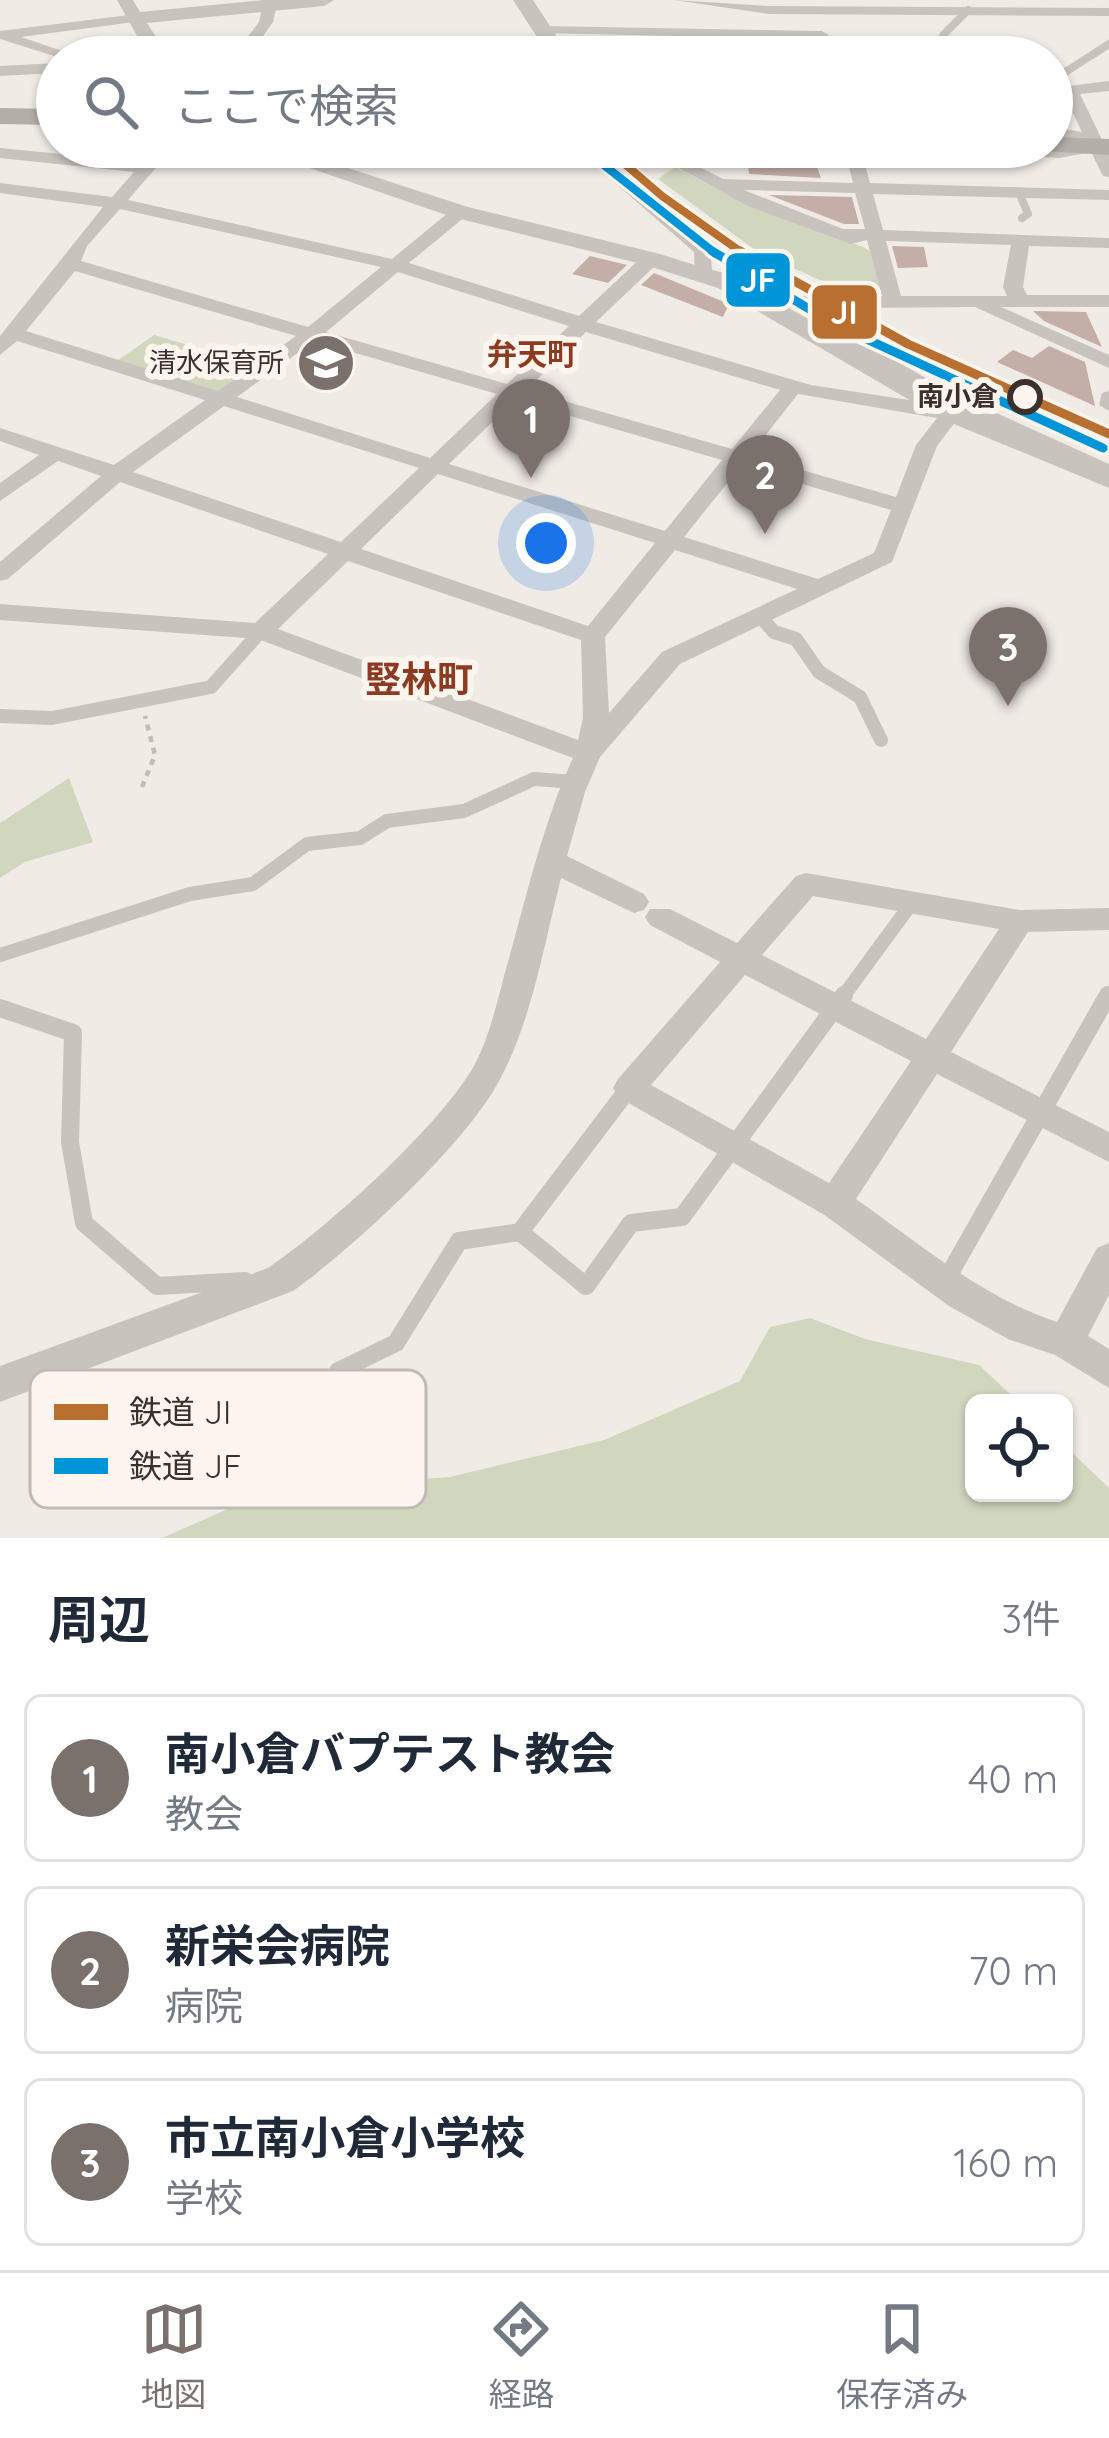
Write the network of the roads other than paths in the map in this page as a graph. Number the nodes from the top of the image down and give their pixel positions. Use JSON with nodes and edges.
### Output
{"nodes":[{"id":1,"x":123,"y":0,"type":"edge"},
{"id":2,"x":324,"y":0,"type":"edge"},
{"id":3,"x":524,"y":0,"type":"edge"},
{"id":4,"x":681,"y":0,"type":"edge"},
{"id":5,"x":975,"y":5,"type":"edge"},
{"id":6,"x":820,"y":7,"type":"edge"},
{"id":7,"x":269,"y":8,"type":"junction"},
{"id":8,"x":1109,"y":11,"type":"edge"},
{"id":9,"x":137,"y":18,"type":"junction"},
{"id":10,"x":542,"y":30,"type":"junction"},
{"id":11,"x":148,"y":36,"type":"edge"},
{"id":12,"x":256,"y":36,"type":"edge"},
{"id":13,"x":546,"y":36,"type":"edge"},
{"id":14,"x":697,"y":36,"type":"edge"},
{"id":15,"x":943,"y":36,"type":"edge"},
{"id":16,"x":1109,"y":44,"type":"edge"},
{"id":17,"x":36,"y":46,"type":"edge"},
{"id":18,"x":1073,"y":68,"type":"edge"},
{"id":19,"x":36,"y":69,"type":"edge"},
{"id":20,"x":0,"y":71,"type":"edge"},
{"id":21,"x":1109,"y":86,"type":"edge"},
{"id":22,"x":1073,"y":89,"type":"edge"},
{"id":23,"x":1073,"y":108,"type":"edge"},
{"id":24,"x":0,"y":120,"type":"edge"},
{"id":25,"x":36,"y":121,"type":"edge"},
{"id":26,"x":1101,"y":143,"type":"edge"},
{"id":27,"x":0,"y":153,"type":"edge"},
{"id":28,"x":36,"y":157,"type":"edge"},
{"id":29,"x":147,"y":168,"type":"edge"},
{"id":30,"x":333,"y":168,"type":"edge"},
{"id":31,"x":607,"y":168,"type":"edge"},
{"id":32,"x":687,"y":168,"type":"edge"},
{"id":33,"x":857,"y":168,"type":"edge"},
{"id":34,"x":1109,"y":172,"type":"edge"},
{"id":35,"x":716,"y":184,"type":"junction"},
{"id":36,"x":861,"y":186,"type":"junction"},
{"id":37,"x":0,"y":188,"type":"edge"},
{"id":38,"x":1019,"y":192,"type":"junction"},
{"id":39,"x":1109,"y":195,"type":"edge"},
{"id":40,"x":116,"y":203,"type":"junction"},
{"id":41,"x":460,"y":212,"type":"junction"},
{"id":42,"x":1020,"y":232,"type":"junction"},
{"id":43,"x":876,"y":242,"type":"junction"},
{"id":44,"x":1109,"y":242,"type":"edge"},
{"id":45,"x":651,"y":259,"type":"junction"},
{"id":46,"x":71,"y":264,"type":"junction"},
{"id":47,"x":393,"y":265,"type":"junction"},
{"id":48,"x":702,"y":274,"type":"junction"},
{"id":49,"x":1109,"y":301,"type":"edge"},
{"id":50,"x":976,"y":302,"type":"junction"},
{"id":51,"x":1020,"y":302,"type":"junction"},
{"id":52,"x":893,"y":303,"type":"junction"},
{"id":53,"x":583,"y":322,"type":"junction"},
{"id":54,"x":314,"y":332,"type":"junction"},
{"id":55,"x":7,"y":341,"type":"edge"},
{"id":56,"x":1109,"y":364,"type":"edge"},
{"id":57,"x":1109,"y":376,"type":"edge"},
{"id":58,"x":793,"y":387,"type":"junction"},
{"id":59,"x":513,"y":394,"type":"junction"},
{"id":60,"x":222,"y":398,"type":"junction"},
{"id":61,"x":952,"y":413,"type":"junction"},
{"id":62,"x":0,"y":434,"type":"edge"},
{"id":63,"x":56,"y":453,"type":"junction"},
{"id":64,"x":737,"y":459,"type":"junction"},
{"id":65,"x":434,"y":468,"type":"junction"},
{"id":66,"x":116,"y":474,"type":"junction"},
{"id":67,"x":1109,"y":476,"type":"edge"},
{"id":68,"x":0,"y":494,"type":"edge"},
{"id":69,"x":903,"y":506,"type":"junction"},
{"id":70,"x":671,"y":544,"type":"junction"},
{"id":71,"x":346,"y":551,"type":"junction"},
{"id":72,"x":0,"y":574,"type":"edge"},
{"id":73,"x":817,"y":587,"type":"junction"},
{"id":74,"x":0,"y":613,"type":"edge"},
{"id":75,"x":760,"y":616,"type":"junction"},
{"id":76,"x":261,"y":631,"type":"junction"},
{"id":77,"x":593,"y":635,"type":"junction"},
{"id":78,"x":0,"y":716,"type":"edge"},
{"id":79,"x":881,"y":740,"type":"dead end"},
{"id":80,"x":587,"y":754,"type":"junction"},
{"id":81,"x":576,"y":782,"type":"junction"},
{"id":82,"x":554,"y":861,"type":"junction"},
{"id":83,"x":911,"y":904,"type":"junction"},
{"id":84,"x":1109,"y":919,"type":"edge"},
{"id":85,"x":1020,"y":921,"type":"junction"},
{"id":86,"x":0,"y":955,"type":"edge"},
{"id":87,"x":738,"y":959,"type":"junction"},
{"id":88,"x":1109,"y":993,"type":"edge"},
{"id":89,"x":0,"y":1009,"type":"edge"},
{"id":90,"x":837,"y":1010,"type":"junction"},
{"id":91,"x":931,"y":1057,"type":"junction"},
{"id":92,"x":629,"y":1088,"type":"junction"},
{"id":93,"x":1040,"y":1112,"type":"junction"},
{"id":94,"x":733,"y":1146,"type":"junction"},
{"id":95,"x":1109,"y":1148,"type":"edge"},
{"id":96,"x":836,"y":1203,"type":"junction"},
{"id":97,"x":520,"y":1232,"type":"junction"},
{"id":98,"x":1109,"y":1259,"type":"edge"},
{"id":99,"x":280,"y":1280,"type":"junction"},
{"id":100,"x":946,"y":1280,"type":"junction"},
{"id":101,"x":1066,"y":1342,"type":"junction"},
{"id":102,"x":38,"y":1370,"type":"edge"},
{"id":103,"x":342,"y":1370,"type":"edge"},
{"id":104,"x":1109,"y":1370,"type":"edge"},
{"id":105,"x":30,"y":1373,"type":"edge"},
{"id":106,"x":0,"y":1384,"type":"edge"}],
"edges":[{"from":1,"to":9,"type":"street"},
{"from":2,"to":7,"type":"street"},
{"from":3,"to":10,"type":"street"},
{"from":4,"to":6,"type":"street"},
{"from":5,"to":6,"type":"street"},
{"from":5,"to":8,"type":"street"},
{"from":5,"to":15,"type":"lane"},
{"from":7,"to":9,"type":"street"},
{"from":7,"to":12,"type":"street"},
{"from":9,"to":11,"type":"street"},
{"from":9,"to":17,"type":"street"},
{"from":10,"to":13,"type":"street"},
{"from":10,"to":14,"type":"street"},
{"from":16,"to":18,"type":"lane"},
{"from":19,"to":20,"type":"street"},
{"from":21,"to":22,"type":"street"},
{"from":23,"to":26,"type":"street"},
{"from":24,"to":25,"type":"highway"},
{"from":26,"to":34,"type":"street"},
{"from":27,"to":28,"type":"street"},
{"from":29,"to":40,"type":"street"},
{"from":30,"to":41,"type":"street"},
{"from":31,"to":48,"type":"street"},
{"from":32,"to":35,"type":"street"},
{"from":33,"to":36,"type":"street"},
{"from":35,"to":36,"type":"street"},
{"from":35,"to":43,"type":"street"},
{"from":36,"to":38,"type":"street"},
{"from":36,"to":43,"type":"street"},
{"from":37,"to":40,"type":"street"},
{"from":38,"to":39,"type":"street"},
{"from":38,"to":42,"type":"lane"},
{"from":40,"to":46,"type":"street"},
{"from":40,"to":47,"type":"street"},
{"from":41,"to":45,"type":"street"},
{"from":41,"to":47,"type":"street"},
{"from":42,"to":43,"type":"street"},
{"from":42,"to":44,"type":"street"},
{"from":42,"to":51,"type":"street"},
{"from":43,"to":52,"type":"street"},
{"from":45,"to":48,"type":"street"},
{"from":45,"to":53,"type":"street"},
{"from":46,"to":54,"type":"street"},
{"from":46,"to":55,"type":"street"},
{"from":47,"to":53,"type":"street"},
{"from":47,"to":54,"type":"street"},
{"from":48,"to":52,"type":"street"},
{"from":48,"to":61,"type":"street"},
{"from":49,"to":51,"type":"street"},
{"from":50,"to":51,"type":"street"},
{"from":50,"to":52,"type":"street"},
{"from":50,"to":56,"type":"street"},
{"from":52,"to":67,"type":"street"},
{"from":53,"to":58,"type":"street"},
{"from":53,"to":59,"type":"street"},
{"from":54,"to":59,"type":"street"},
{"from":54,"to":60,"type":"street"},
{"from":55,"to":60,"type":"street"},
{"from":56,"to":57,"type":"street"},
{"from":58,"to":61,"type":"street"},
{"from":58,"to":64,"type":"street"},
{"from":59,"to":64,"type":"street"},
{"from":59,"to":65,"type":"street"},
{"from":60,"to":65,"type":"street"},
{"from":60,"to":66,"type":"street"},
{"from":61,"to":67,"type":"street"},
{"from":61,"to":69,"type":"street"},
{"from":62,"to":63,"type":"street"},
{"from":63,"to":66,"type":"street"},
{"from":63,"to":68,"type":"street"},
{"from":64,"to":69,"type":"street"},
{"from":64,"to":70,"type":"street"},
{"from":65,"to":70,"type":"street"},
{"from":65,"to":71,"type":"street"},
{"from":66,"to":71,"type":"street"},
{"from":66,"to":72,"type":"street"},
{"from":69,"to":73,"type":"street"},
{"from":70,"to":73,"type":"street"},
{"from":70,"to":77,"type":"street"},
{"from":71,"to":76,"type":"street"},
{"from":71,"to":77,"type":"street"},
{"from":73,"to":75,"type":"street"},
{"from":74,"to":76,"type":"street"},
{"from":75,"to":79,"type":"lane"},
{"from":75,"to":80,"type":"street"},
{"from":76,"to":78,"type":"lane"},
{"from":76,"to":80,"type":"street"},
{"from":77,"to":80,"type":"street"},
{"from":80,"to":81,"type":"street"},
{"from":81,"to":82,"type":"street"},
{"from":81,"to":86,"type":"lane"},
{"from":82,"to":87,"type":"street"},
{"from":82,"to":99,"type":"street"},
{"from":83,"to":85,"type":"street"},
{"from":83,"to":87,"type":"street"},
{"from":83,"to":90,"type":"lane"},
{"from":84,"to":85,"type":"street"},
{"from":85,"to":91,"type":"street"},
{"from":87,"to":90,"type":"street"},
{"from":87,"to":92,"type":"street"},
{"from":88,"to":93,"type":"lane"},
{"from":89,"to":99,"type":"lane"},
{"from":90,"to":91,"type":"street"},
{"from":90,"to":94,"type":"lane"},
{"from":91,"to":93,"type":"street"},
{"from":91,"to":96,"type":"street"},
{"from":92,"to":94,"type":"street"},
{"from":92,"to":97,"type":"lane"},
{"from":93,"to":95,"type":"street"},
{"from":93,"to":100,"type":"lane"},
{"from":94,"to":96,"type":"street"},
{"from":94,"to":97,"type":"lane"},
{"from":96,"to":100,"type":"street"},
{"from":97,"to":103,"type":"lane"},
{"from":98,"to":101,"type":"street"},
{"from":99,"to":102,"type":"street"},
{"from":100,"to":101,"type":"street"},
{"from":101,"to":104,"type":"street"},
{"from":105,"to":106,"type":"street"}]}
